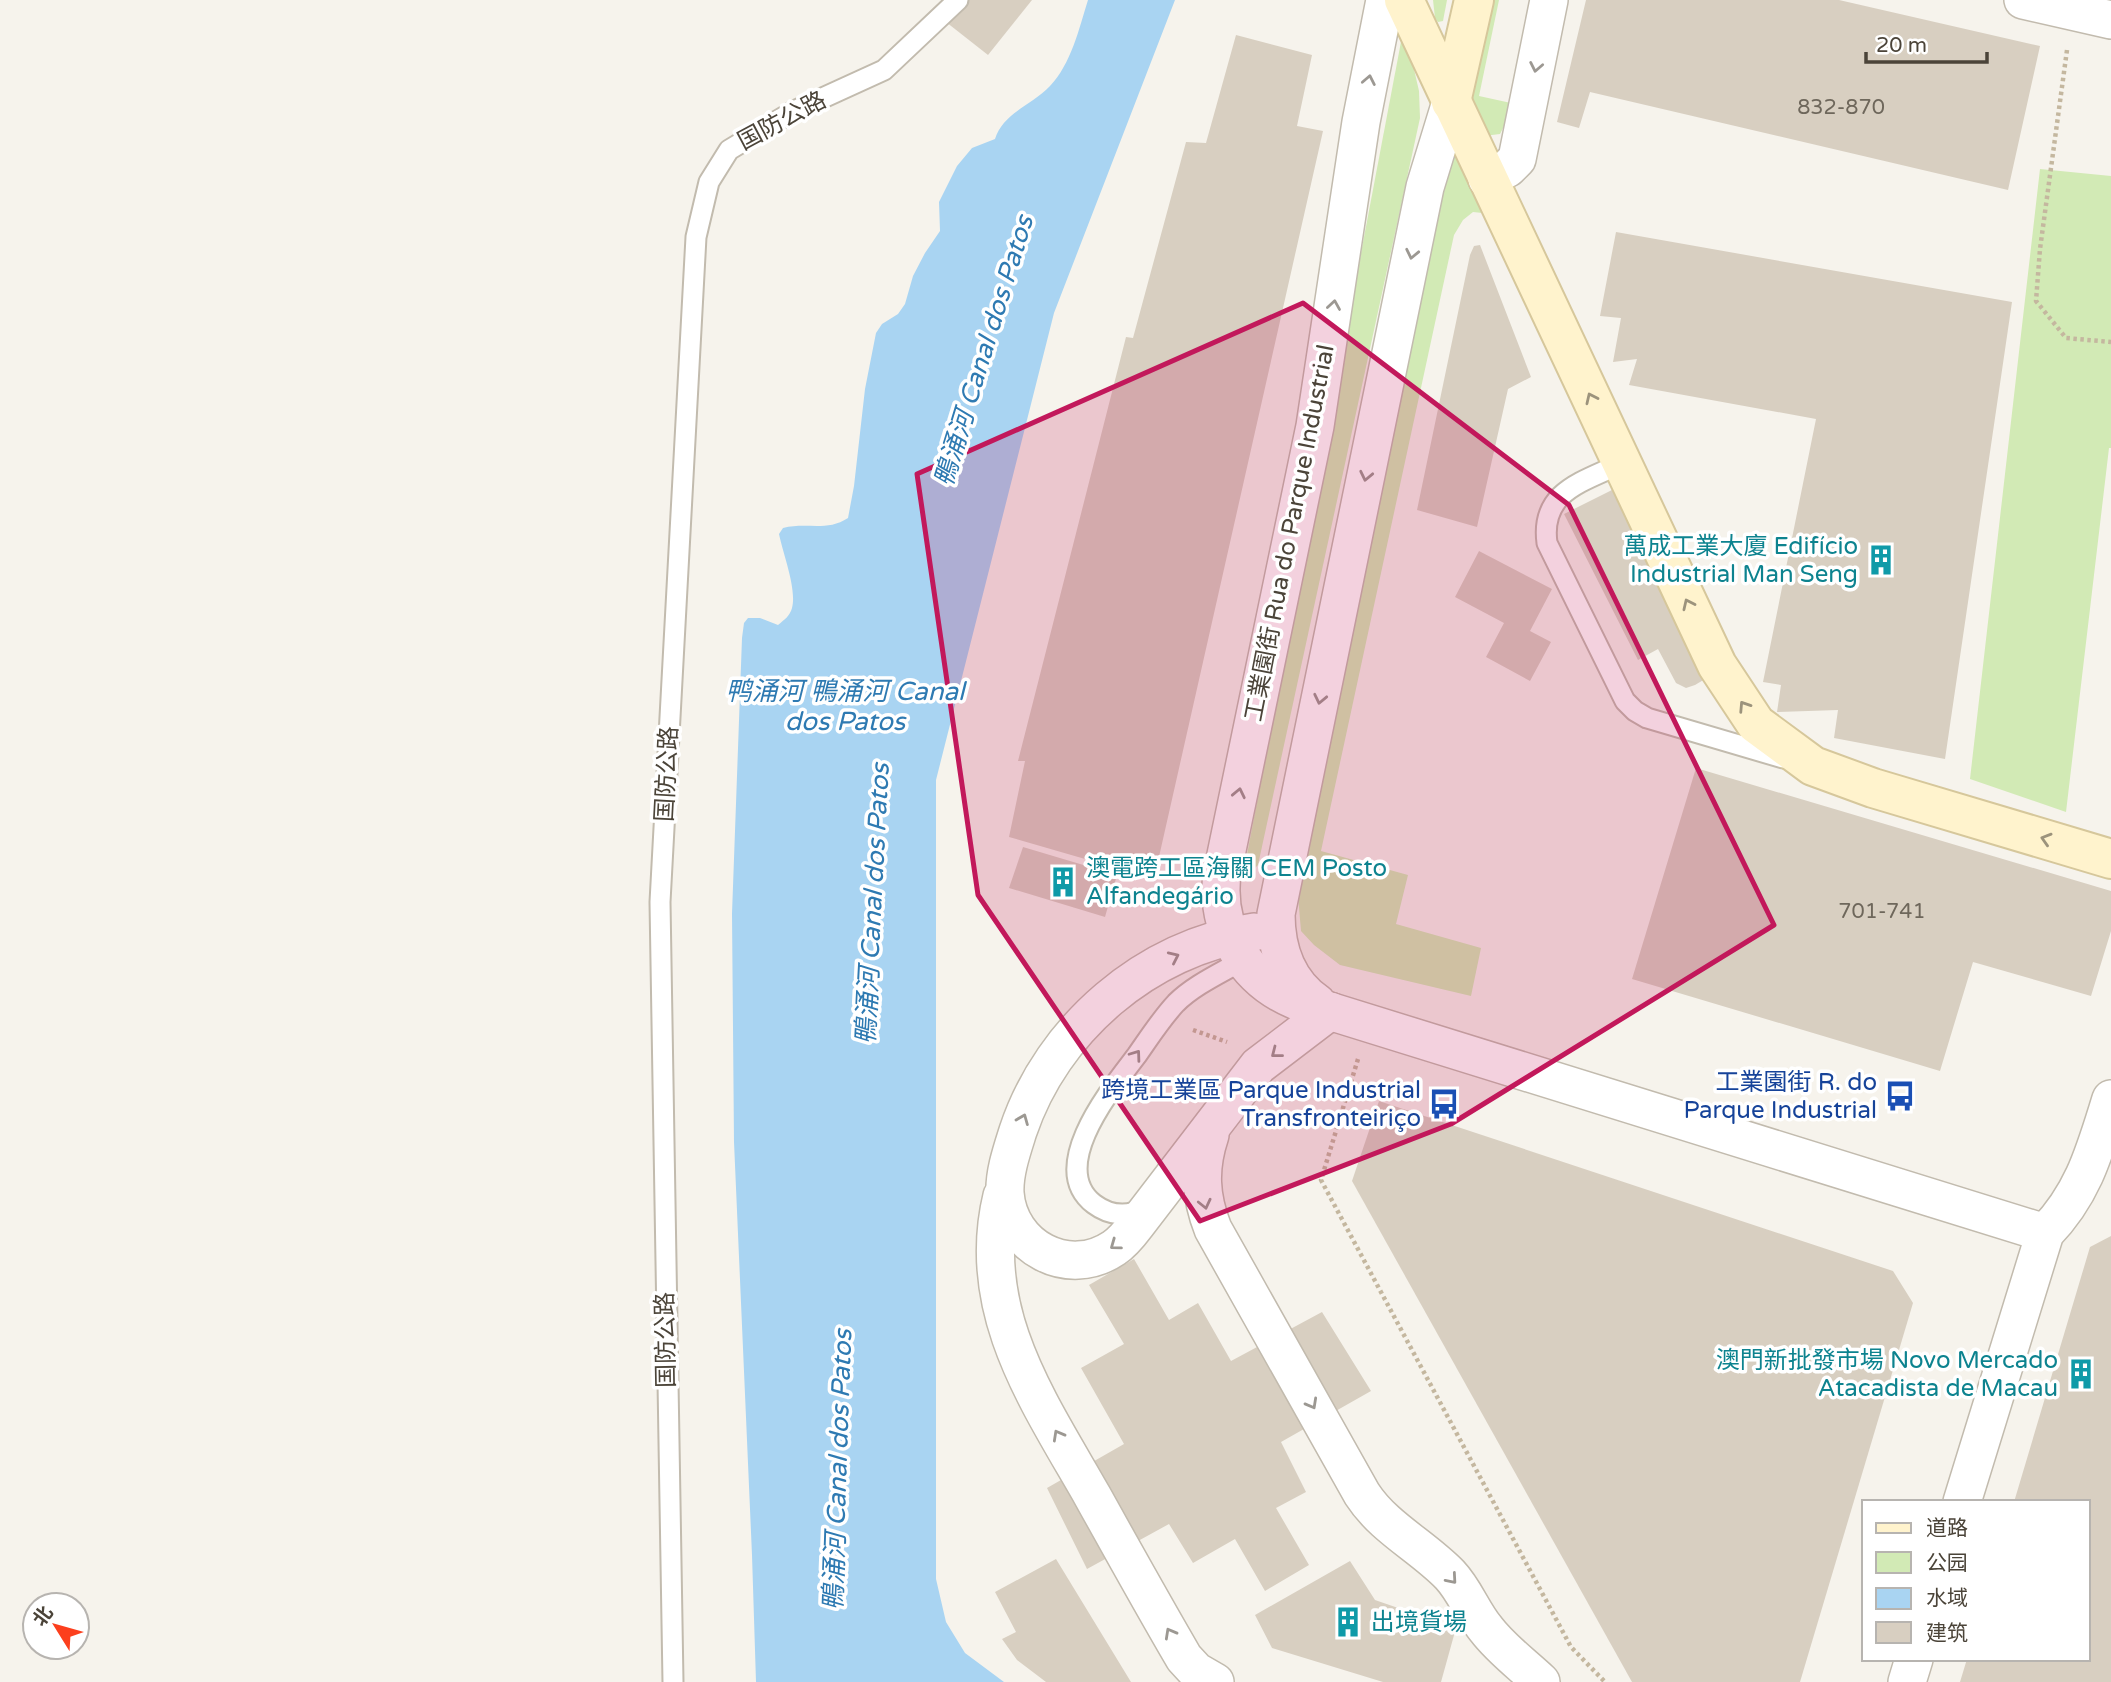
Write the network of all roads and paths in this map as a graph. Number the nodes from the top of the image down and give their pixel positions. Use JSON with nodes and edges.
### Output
{"nodes":[{"id":1,"x":958,"y":0,"type":"edge"},
{"id":2,"x":1385,"y":0,"type":"edge"},
{"id":3,"x":1404,"y":0,"type":"edge"},
{"id":4,"x":1474,"y":0,"type":"edge"},
{"id":5,"x":1549,"y":0,"type":"edge"},
{"id":6,"x":2022,"y":0,"type":"edge"},
{"id":7,"x":2073,"y":11,"type":"junction"},
{"id":8,"x":2111,"y":20,"type":"edge"},
{"id":9,"x":1451,"y":102,"type":"junction"},
{"id":10,"x":1487,"y":179,"type":"junction"},
{"id":11,"x":2111,"y":342,"type":"edge"},
{"id":12,"x":1622,"y":463,"type":"junction"},
{"id":13,"x":1813,"y":766,"type":"junction"},
{"id":14,"x":2111,"y":859,"type":"edge"},
{"id":15,"x":1276,"y":929,"type":"junction"},
{"id":16,"x":1237,"y":948,"type":"junction"},
{"id":17,"x":1330,"y":1011,"type":"junction"},
{"id":18,"x":1169,"y":1012,"type":"junction"},
{"id":19,"x":1369,"y":1024,"type":"junction"},
{"id":20,"x":1258,"y":1066,"type":"junction"},
{"id":21,"x":2111,"y":1099,"type":"edge"},
{"id":22,"x":1221,"y":1115,"type":"junction"},
{"id":23,"x":2101,"y":1169,"type":"edge"},
{"id":24,"x":1005,"y":1184,"type":"junction"},
{"id":25,"x":1156,"y":1199,"type":"junction"},
{"id":26,"x":2045,"y":1233,"type":"junction"},
{"id":27,"x":1963,"y":1500,"type":"edge"},
{"id":28,"x":1913,"y":1661,"type":"edge"},
{"id":29,"x":673,"y":1682,"type":"edge"},
{"id":30,"x":1215,"y":1682,"type":"edge"},
{"id":31,"x":1541,"y":1682,"type":"edge"},
{"id":32,"x":1605,"y":1682,"type":"edge"},
{"id":33,"x":1907,"y":1682,"type":"edge"}],
"edges":[{"from":1,"to":29,"type":"lane","name":"国防公路"},
{"from":16,"to":2,"type":"street","name":"工業園街 Rua do Parque Industrial","one_way":true},
{"from":3,"to":9,"type":"main road"},
{"from":4,"to":9,"type":"main road"},
{"from":5,"to":10,"type":"street","one_way":true},
{"from":6,"to":7,"type":"street"},
{"from":7,"to":8,"type":"street"},
{"from":7,"to":11,"type":"path"},
{"from":9,"to":10,"type":"main road"},
{"from":9,"to":15,"type":"street","one_way":true},
{"from":12,"to":10,"type":"main road","one_way":true},
{"from":13,"to":12,"type":"main road","one_way":true},
{"from":12,"to":13,"type":"lane"},
{"from":14,"to":13,"type":"main road","one_way":true},
{"from":15,"to":16,"type":"street"},
{"from":15,"to":17,"type":"street"},
{"from":16,"to":17,"type":"street"},
{"from":16,"to":18,"type":"lane"},
{"from":24,"to":16,"type":"street","one_way":true},
{"from":17,"to":19,"type":"street"},
{"from":17,"to":20,"type":"street","one_way":true},
{"from":18,"to":20,"type":"path"},
{"from":25,"to":18,"type":"lane","one_way":true},
{"from":19,"to":26,"type":"street"},
{"from":19,"to":32,"type":"path"},
{"from":20,"to":22,"type":"street"},
{"from":21,"to":23,"type":"street"},
{"from":22,"to":25,"type":"street"},
{"from":22,"to":31,"type":"street","one_way":true},
{"from":23,"to":26,"type":"street"},
{"from":25,"to":24,"type":"street","one_way":true},
{"from":30,"to":24,"type":"street","one_way":true},
{"from":26,"to":27,"type":"street"},
{"from":28,"to":33,"type":"street"}]}
